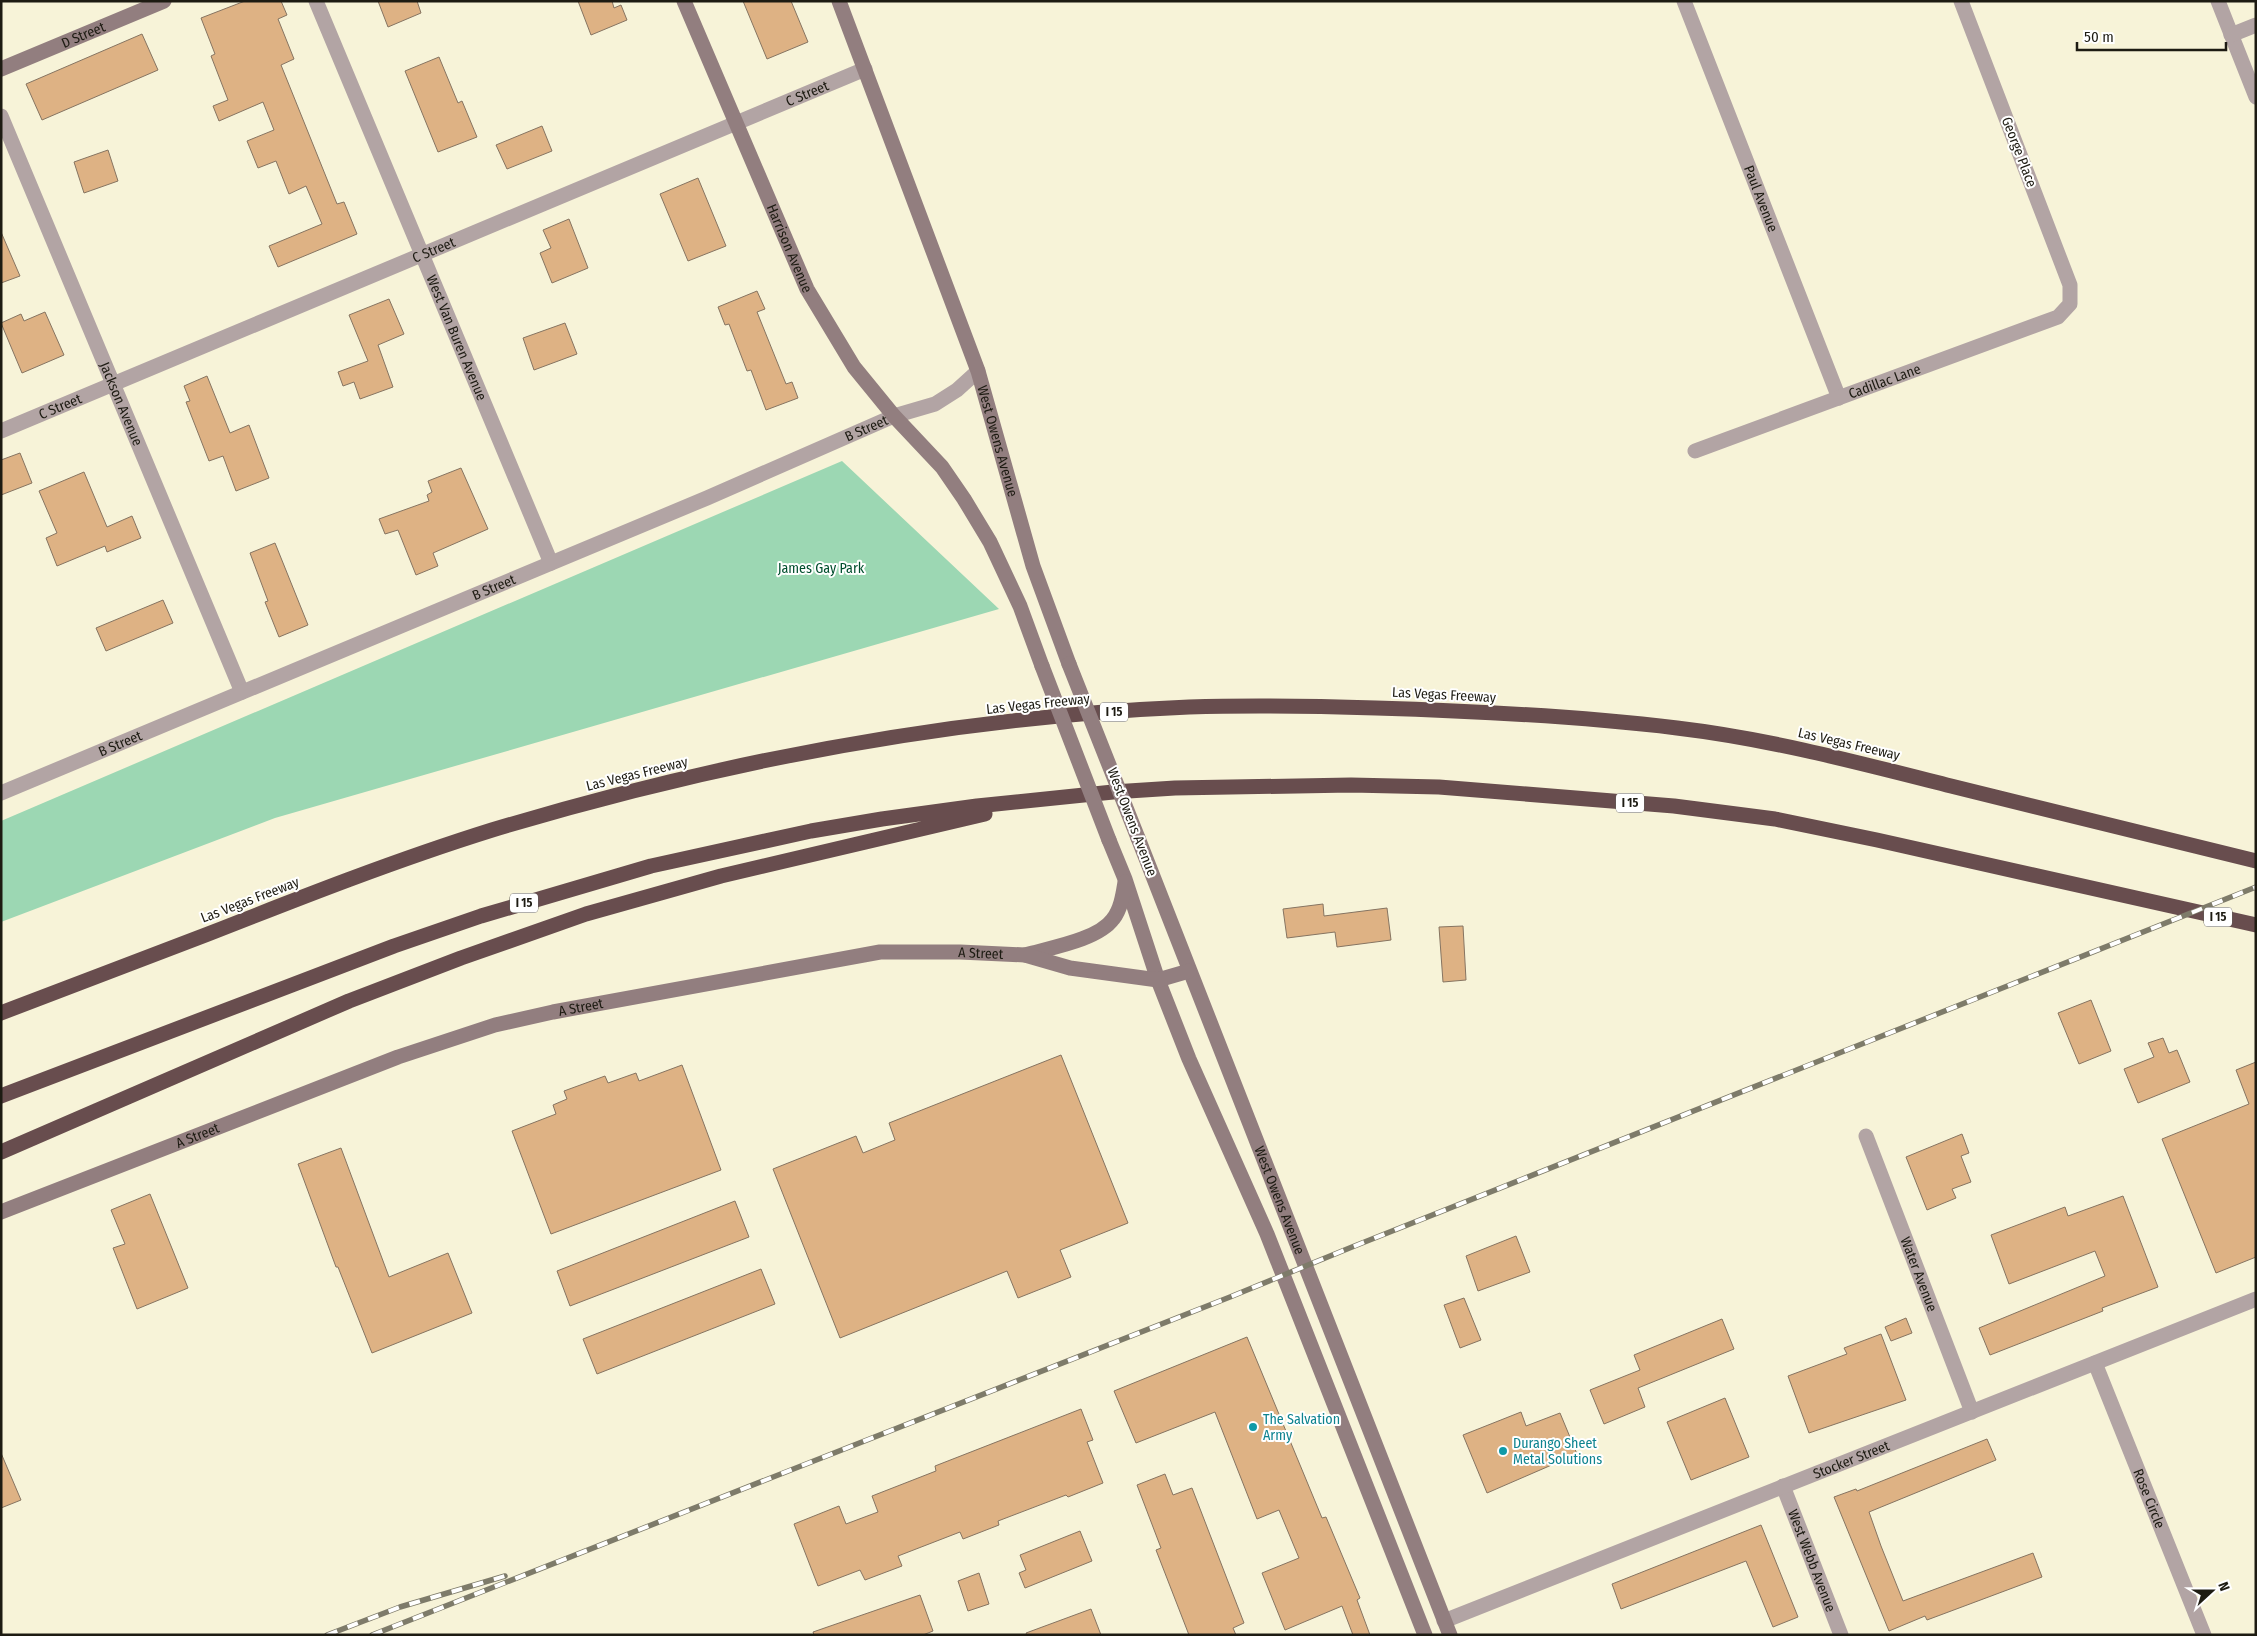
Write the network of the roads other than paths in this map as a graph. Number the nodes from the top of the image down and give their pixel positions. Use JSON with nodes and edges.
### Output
{"nodes":[{"id":1,"x":164,"y":1,"type":"edge"},
{"id":2,"x":316,"y":1,"type":"edge"},
{"id":3,"x":684,"y":1,"type":"edge"},
{"id":4,"x":839,"y":1,"type":"edge"},
{"id":5,"x":1684,"y":1,"type":"edge"},
{"id":6,"x":1961,"y":1,"type":"edge"},
{"id":7,"x":2218,"y":1,"type":"edge"},
{"id":8,"x":2256,"y":25,"type":"edge"},
{"id":9,"x":2231,"y":35,"type":"junction"},
{"id":10,"x":1,"y":69,"type":"edge"},
{"id":11,"x":865,"y":69,"type":"junction"},
{"id":12,"x":2256,"y":96,"type":"edge"},
{"id":13,"x":1,"y":116,"type":"edge"},
{"id":14,"x":735,"y":124,"type":"junction"},
{"id":15,"x":422,"y":255,"type":"junction"},
{"id":16,"x":2070,"y":304,"type":"joint"},
{"id":17,"x":978,"y":371,"type":"junction"},
{"id":18,"x":113,"y":384,"type":"junction"},
{"id":19,"x":1839,"y":398,"type":"junction"},
{"id":20,"x":894,"y":416,"type":"junction"},
{"id":21,"x":1,"y":431,"type":"edge"},
{"id":22,"x":1694,"y":451,"type":"dead end"},
{"id":23,"x":942,"y":467,"type":"joint"},
{"id":24,"x":551,"y":563,"type":"junction"},
{"id":25,"x":242,"y":692,"type":"junction"},
{"id":26,"x":1,"y":793,"type":"edge"},
{"id":27,"x":1071,"y":796,"type":"junction"},
{"id":28,"x":2256,"y":861,"type":"edge"},
{"id":29,"x":1125,"y":879,"type":"junction"},
{"id":30,"x":2256,"y":925,"type":"edge"},
{"id":31,"x":1025,"y":956,"type":"junction"},
{"id":32,"x":1189,"y":971,"type":"junction"},
{"id":33,"x":1158,"y":980,"type":"junction"},
{"id":34,"x":1,"y":1013,"type":"edge"},
{"id":35,"x":1,"y":1096,"type":"edge"},
{"id":36,"x":1866,"y":1136,"type":"dead end"},
{"id":37,"x":1,"y":1152,"type":"edge"},
{"id":38,"x":1,"y":1212,"type":"edge"},
{"id":39,"x":2256,"y":1299,"type":"edge"},
{"id":40,"x":2096,"y":1363,"type":"junction"},
{"id":41,"x":1972,"y":1412,"type":"junction"},
{"id":42,"x":1784,"y":1486,"type":"junction"},
{"id":43,"x":1444,"y":1620,"type":"junction"},
{"id":44,"x":1425,"y":1635,"type":"edge"},
{"id":45,"x":1450,"y":1635,"type":"edge"},
{"id":46,"x":1841,"y":1635,"type":"edge"},
{"id":47,"x":2204,"y":1635,"type":"edge"}],
"edges":[{"from":1,"to":10,"type":"main road","name":"D Street"},
{"from":2,"to":15,"type":"street","name":"West Van Buren Avenue"},
{"from":3,"to":14,"type":"main road","name":"Harrison Avenue"},
{"from":4,"to":11,"type":"main road","name":"West Owens Avenue"},
{"from":5,"to":19,"type":"street","name":"Paul Avenue"},
{"from":6,"to":16,"type":"street","name":"George Place"},
{"from":7,"to":9,"type":"street"},
{"from":8,"to":9,"type":"street"},
{"from":9,"to":12,"type":"street"},
{"from":11,"to":14,"type":"street","name":"C Street"},
{"from":11,"to":17,"type":"main road","name":"West Owens Avenue"},
{"from":13,"to":18,"type":"street","name":"Jackson Avenue"},
{"from":14,"to":15,"type":"street","name":"C Street"},
{"from":14,"to":20,"type":"main road","name":"Harrison Avenue"},
{"from":15,"to":18,"type":"street","name":"C Street"},
{"from":15,"to":24,"type":"street","name":"West Van Buren Avenue"},
{"from":16,"to":19,"type":"street","name":"Cadillac Lane"},
{"from":17,"to":20,"type":"street","name":"B Street"},
{"from":17,"to":32,"type":"main road","name":"West Owens Avenue","bridge":true},
{"from":18,"to":21,"type":"street","name":"C Street"},
{"from":18,"to":25,"type":"street","name":"Jackson Avenue"},
{"from":19,"to":22,"type":"street","name":"Cadillac Lane"},
{"from":20,"to":23,"type":"main road","name":"Harrison Avenue"},
{"from":20,"to":24,"type":"street","name":"B Street"},
{"from":23,"to":29,"type":"main road","name":"West Owens Avenue","bridge":true},
{"from":24,"to":25,"type":"street","name":"B Street"},
{"from":25,"to":26,"type":"street","name":"B Street"},
{"from":27,"to":30,"type":"highway","number":"I 15"},
{"from":27,"to":35,"type":"highway","number":"I 15"},
{"from":27,"to":37,"type":"highway"},
{"from":28,"to":34,"type":"highway","name":"Las Vegas Freeway","number":"I 15"},
{"from":29,"to":31,"type":"main road"},
{"from":29,"to":33,"type":"main road","name":"West Owens Avenue"},
{"from":31,"to":33,"type":"main road","name":"A Street"},
{"from":31,"to":38,"type":"main road","name":"A Street"},
{"from":32,"to":33,"type":"main road","name":"A Street"},
{"from":32,"to":43,"type":"main road","name":"West Owens Avenue"},
{"from":33,"to":44,"type":"main road","name":"West Owens Avenue"},
{"from":36,"to":41,"type":"street","name":"Water Avenue"},
{"from":39,"to":40,"type":"street","name":"Stocker Street"},
{"from":40,"to":41,"type":"street","name":"Stocker Street"},
{"from":40,"to":47,"type":"street","name":"Rose Circle"},
{"from":41,"to":42,"type":"street","name":"Stocker Street"},
{"from":42,"to":43,"type":"street","name":"Stocker Street"},
{"from":42,"to":46,"type":"street","name":"West Webb Avenue"},
{"from":43,"to":45,"type":"main road","name":"West Owens Avenue"}]}
